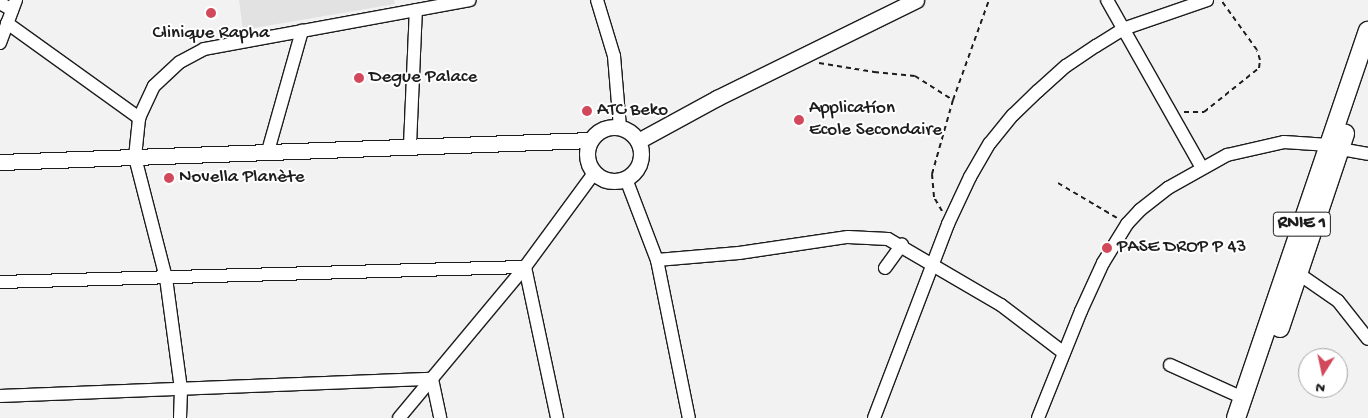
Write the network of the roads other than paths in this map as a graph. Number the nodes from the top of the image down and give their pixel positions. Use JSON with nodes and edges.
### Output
{"nodes":[{"id":1,"x":470,"y":0,"type":"edge"},
{"id":2,"x":597,"y":0,"type":"edge"},
{"id":3,"x":916,"y":0,"type":"edge"},
{"id":4,"x":1107,"y":0,"type":"edge"},
{"id":5,"x":1207,"y":0,"type":"edge"},
{"id":6,"x":0,"y":3,"type":"edge"},
{"id":7,"x":14,"y":5,"type":"edge"},
{"id":8,"x":416,"y":10,"type":"junction"},
{"id":9,"x":7,"y":23,"type":"junction"},
{"id":10,"x":1124,"y":29,"type":"junction"},
{"id":11,"x":302,"y":31,"type":"junction"},
{"id":12,"x":1368,"y":31,"type":"edge"},
{"id":13,"x":0,"y":43,"type":"edge"},
{"id":14,"x":1368,"y":67,"type":"edge"},
{"id":15,"x":139,"y":118,"type":"junction"},
{"id":16,"x":620,"y":128,"type":"junction"},
{"id":17,"x":591,"y":140,"type":"junction"},
{"id":18,"x":638,"y":141,"type":"junction"},
{"id":19,"x":410,"y":146,"type":"junction"},
{"id":20,"x":1335,"y":147,"type":"junction"},
{"id":21,"x":268,"y":151,"type":"junction"},
{"id":22,"x":1368,"y":154,"type":"edge"},
{"id":23,"x":135,"y":157,"type":"junction"},
{"id":24,"x":0,"y":162,"type":"edge"},
{"id":25,"x":1202,"y":168,"type":"junction"},
{"id":26,"x":594,"y":173,"type":"junction"},
{"id":27,"x":626,"y":178,"type":"junction"},
{"id":28,"x":902,"y":246,"type":"junction"},
{"id":29,"x":657,"y":260,"type":"junction"},
{"id":30,"x":934,"y":265,"type":"junction"},
{"id":31,"x":525,"y":267,"type":"junction"},
{"id":32,"x":885,"y":268,"type":"dead end"},
{"id":33,"x":1299,"y":274,"type":"junction"},
{"id":34,"x":166,"y":278,"type":"junction"},
{"id":35,"x":0,"y":282,"type":"edge"},
{"id":36,"x":1368,"y":339,"type":"edge"},
{"id":37,"x":1064,"y":353,"type":"junction"},
{"id":38,"x":1170,"y":365,"type":"dead end"},
{"id":39,"x":432,"y":378,"type":"junction"},
{"id":40,"x":181,"y":389,"type":"junction"},
{"id":41,"x":0,"y":396,"type":"edge"},
{"id":42,"x":1243,"y":398,"type":"junction"},
{"id":43,"x":180,"y":418,"type":"edge"},
{"id":44,"x":399,"y":418,"type":"edge"},
{"id":45,"x":440,"y":418,"type":"edge"},
{"id":46,"x":557,"y":418,"type":"edge"},
{"id":47,"x":689,"y":418,"type":"edge"},
{"id":48,"x":874,"y":418,"type":"edge"},
{"id":49,"x":1038,"y":418,"type":"edge"},
{"id":50,"x":1236,"y":418,"type":"edge"},
{"id":51,"x":1248,"y":418,"type":"edge"}],
"edges":[{"from":1,"to":8,"type":"street"},
{"from":2,"to":16,"type":"street"},
{"from":3,"to":18,"type":"main road"},
{"from":4,"to":10,"type":"street"},
{"from":5,"to":10,"type":"street"},
{"from":6,"to":7,"type":"street"},
{"from":7,"to":9,"type":"street"},
{"from":8,"to":11,"type":"street"},
{"from":8,"to":19,"type":"street"},
{"from":9,"to":13,"type":"street"},
{"from":9,"to":15,"type":"street"},
{"from":10,"to":25,"type":"street"},
{"from":10,"to":30,"type":"street"},
{"from":11,"to":15,"type":"street"},
{"from":11,"to":21,"type":"street"},
{"from":12,"to":20,"type":"highway","number":"RNIE 1"},
{"from":14,"to":20,"type":"highway","number":"RNIE 1"},
{"from":15,"to":23,"type":"street"},
{"from":16,"to":17,"type":"main road"},
{"from":16,"to":18,"type":"main road"},
{"from":17,"to":19,"type":"main road"},
{"from":17,"to":26,"type":"main road"},
{"from":18,"to":27,"type":"main road"},
{"from":19,"to":21,"type":"main road"},
{"from":20,"to":22,"type":"street"},
{"from":20,"to":25,"type":"street"},
{"from":20,"to":33,"type":"highway","number":"RNIE 1"},
{"from":20,"to":42,"type":"highway","number":"RNIE 1"},
{"from":21,"to":23,"type":"main road"},
{"from":23,"to":24,"type":"main road"},
{"from":23,"to":34,"type":"street"},
{"from":25,"to":37,"type":"street"},
{"from":26,"to":27,"type":"main road"},
{"from":26,"to":31,"type":"street"},
{"from":27,"to":29,"type":"street"},
{"from":28,"to":29,"type":"street"},
{"from":28,"to":30,"type":"street"},
{"from":28,"to":32,"type":"street"},
{"from":29,"to":47,"type":"street"},
{"from":30,"to":37,"type":"street"},
{"from":30,"to":48,"type":"street"},
{"from":31,"to":34,"type":"street"},
{"from":31,"to":39,"type":"street"},
{"from":31,"to":46,"type":"street"},
{"from":33,"to":36,"type":"street"},
{"from":33,"to":51,"type":"highway","number":"RNIE 1"},
{"from":34,"to":35,"type":"street"},
{"from":34,"to":40,"type":"street"},
{"from":37,"to":49,"type":"street"},
{"from":38,"to":42,"type":"street"},
{"from":39,"to":40,"type":"street"},
{"from":39,"to":44,"type":"street"},
{"from":39,"to":45,"type":"street"},
{"from":40,"to":41,"type":"street"},
{"from":40,"to":43,"type":"street"},
{"from":42,"to":50,"type":"highway","number":"RNIE 1"}]}
